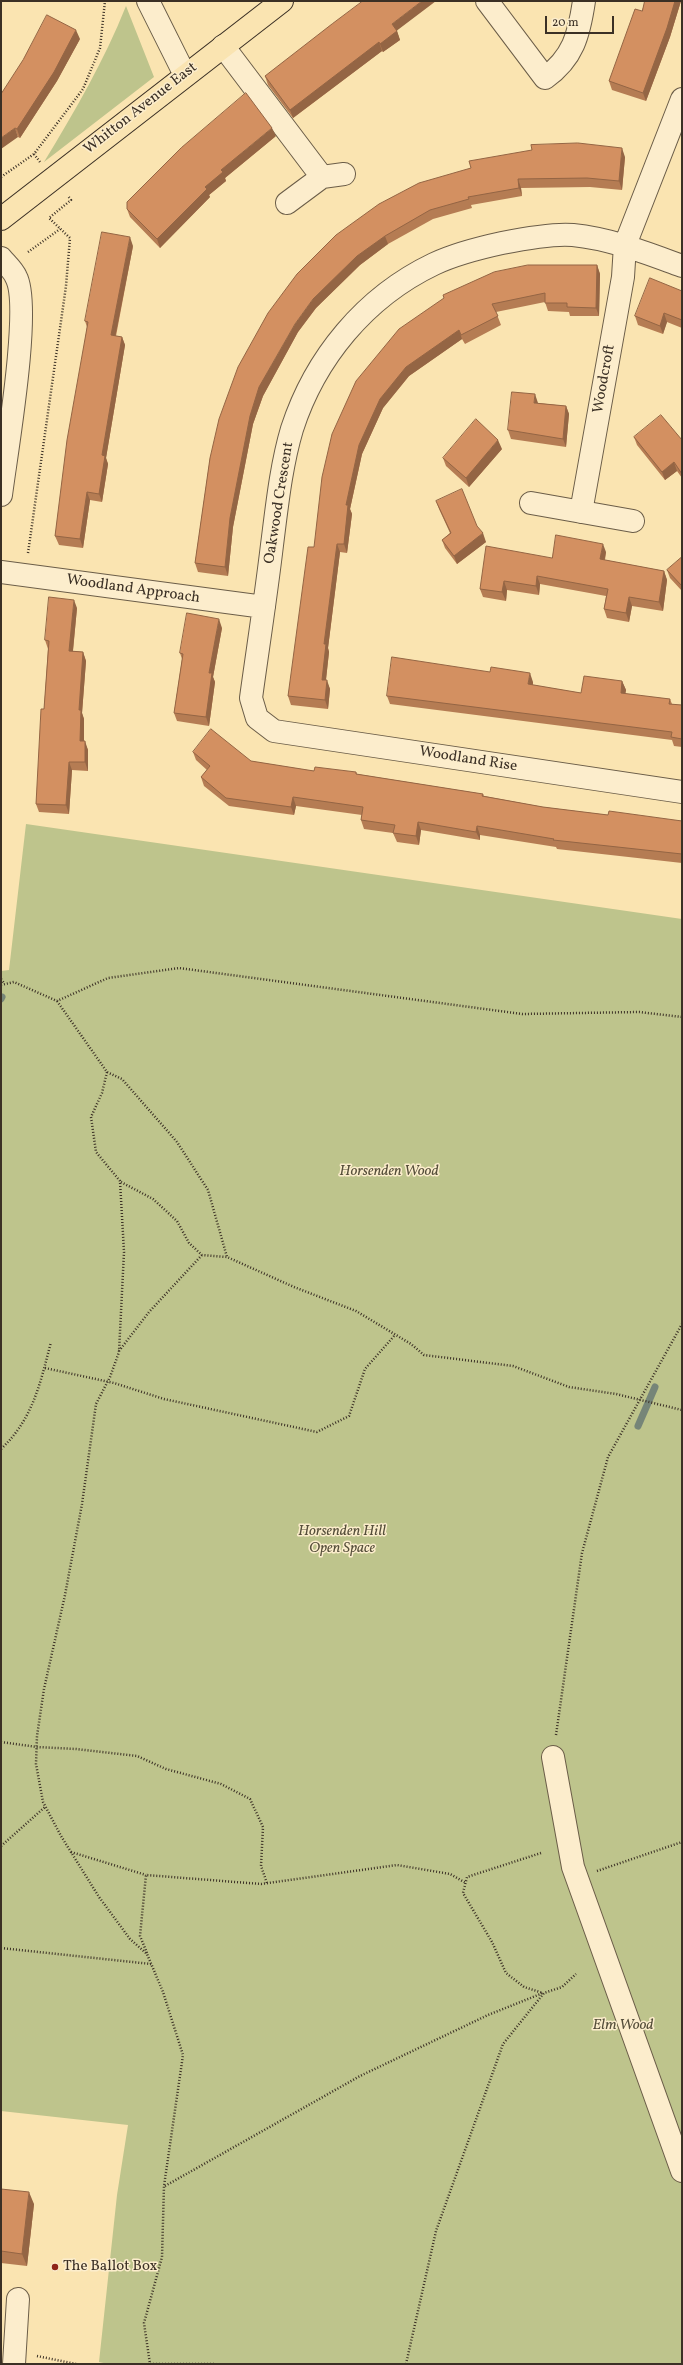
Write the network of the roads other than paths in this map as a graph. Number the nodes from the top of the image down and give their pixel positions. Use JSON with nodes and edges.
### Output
{"nodes":[{"id":1,"x":148,"y":1,"type":"edge"},
{"id":2,"x":282,"y":1,"type":"edge"},
{"id":3,"x":487,"y":1,"type":"edge"},
{"id":4,"x":584,"y":1,"type":"edge"},
{"id":5,"x":223,"y":46,"type":"junction"},
{"id":6,"x":185,"y":75,"type":"junction"},
{"id":7,"x":682,"y":99,"type":"edge"},
{"id":8,"x":344,"y":174,"type":"dead end"},
{"id":9,"x":322,"y":177,"type":"junction"},
{"id":10,"x":287,"y":203,"type":"dead end"},
{"id":11,"x":1,"y":219,"type":"edge"},
{"id":12,"x":625,"y":244,"type":"junction"},
{"id":13,"x":1,"y":258,"type":"edge"},
{"id":14,"x":682,"y":266,"type":"edge"},
{"id":15,"x":1,"y":495,"type":"edge"},
{"id":16,"x":530,"y":503,"type":"dead end"},
{"id":17,"x":582,"y":512,"type":"junction"},
{"id":18,"x":632,"y":520,"type":"dead end"},
{"id":19,"x":1,"y":572,"type":"edge"},
{"id":20,"x":264,"y":607,"type":"junction"},
{"id":21,"x":257,"y":718,"type":"joint"},
{"id":22,"x":682,"y":792,"type":"edge"},
{"id":23,"x":553,"y":1757,"type":"road end"},
{"id":24,"x":682,"y":2171,"type":"edge"},
{"id":25,"x":18,"y":2299,"type":"dead end"},
{"id":26,"x":23,"y":2359,"type":"edge"}],
"edges":[{"from":1,"to":6,"type":"street"},
{"from":2,"to":5,"type":"main road","name":"Whitton Avenue East"},
{"from":3,"to":4,"type":"street"},
{"from":5,"to":6,"type":"main road","name":"Whitton Avenue East"},
{"from":5,"to":9,"type":"street"},
{"from":6,"to":11,"type":"main road","name":"Whitton Avenue East"},
{"from":7,"to":12,"type":"street","name":"Woodcroft"},
{"from":8,"to":9,"type":"street"},
{"from":9,"to":10,"type":"street"},
{"from":12,"to":14,"type":"street","name":"Oakwood Crescent"},
{"from":12,"to":17,"type":"street","name":"Woodcroft"},
{"from":12,"to":20,"type":"street","name":"Oakwood Crescent"},
{"from":13,"to":15,"type":"street"},
{"from":16,"to":17,"type":"street"},
{"from":17,"to":18,"type":"street"},
{"from":19,"to":20,"type":"street","name":"Woodland Approach"},
{"from":20,"to":21,"type":"street","name":"Oakwood Crescent"},
{"from":21,"to":22,"type":"street","name":"Woodland Rise"},
{"from":23,"to":24,"type":"street"},
{"from":25,"to":26,"type":"street"}]}
